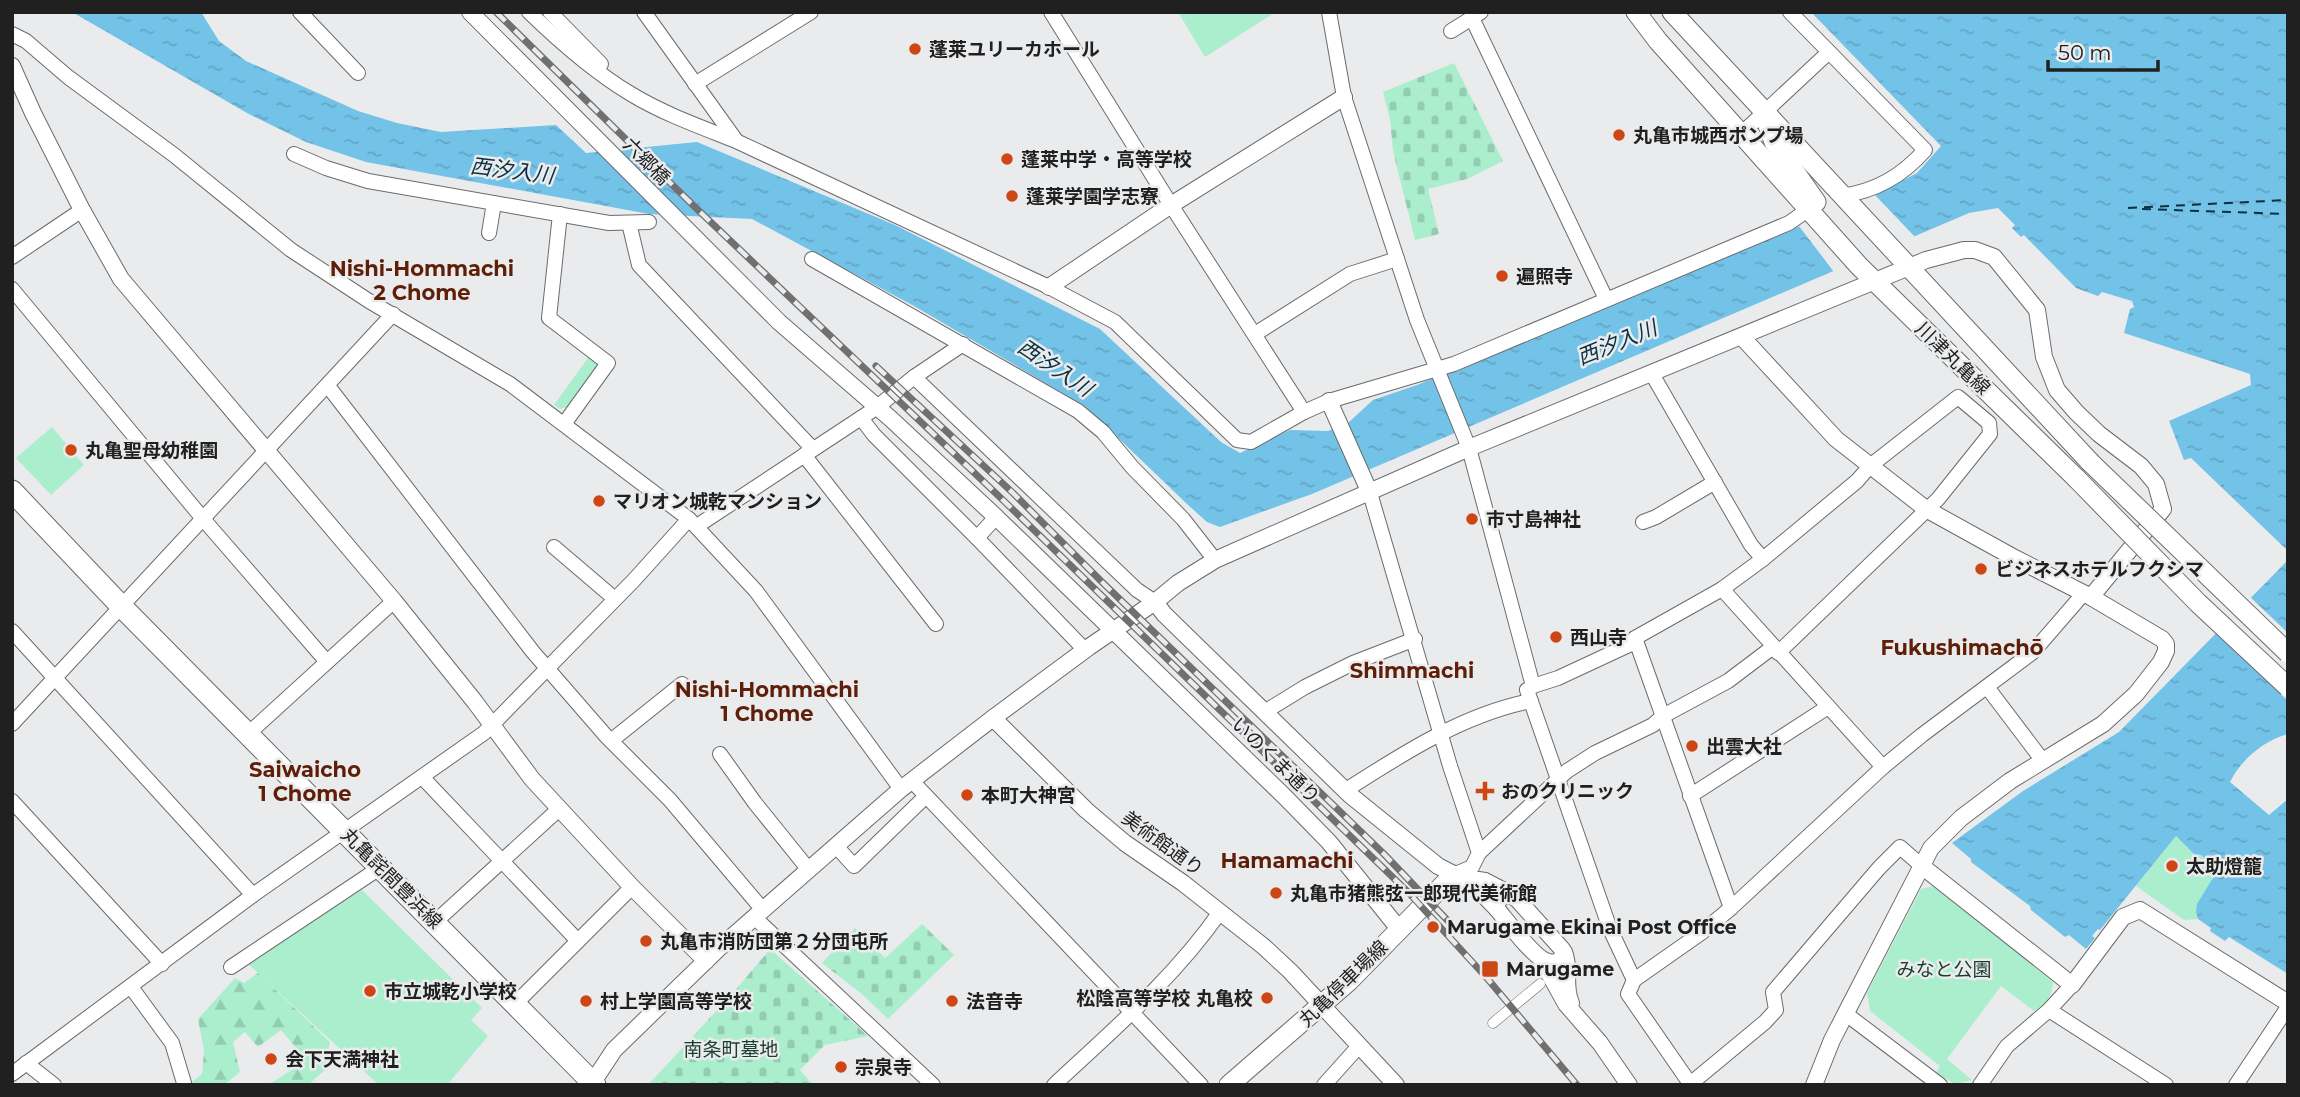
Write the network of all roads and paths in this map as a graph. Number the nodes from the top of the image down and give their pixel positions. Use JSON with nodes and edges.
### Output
{"nodes":[{"id":1,"x":300,"y":12,"type":"edge"},
{"id":2,"x":470,"y":12,"type":"edge"},
{"id":3,"x":529,"y":12,"type":"edge"},
{"id":4,"x":550,"y":12,"type":"edge"},
{"id":5,"x":644,"y":12,"type":"edge"},
{"id":6,"x":811,"y":12,"type":"edge"},
{"id":7,"x":1051,"y":12,"type":"edge"},
{"id":8,"x":1329,"y":12,"type":"edge"},
{"id":9,"x":1636,"y":12,"type":"edge"},
{"id":10,"x":1672,"y":12,"type":"edge"},
{"id":11,"x":1790,"y":12,"type":"edge"},
{"id":12,"x":1476,"y":15,"type":"edge"},
{"id":13,"x":1451,"y":31,"type":"dead end"},
{"id":14,"x":12,"y":34,"type":"edge"},
{"id":15,"x":1829,"y":52,"type":"junction"},
{"id":16,"x":12,"y":66,"type":"edge"},
{"id":17,"x":358,"y":72,"type":"dead end"},
{"id":18,"x":695,"y":84,"type":"junction"},
{"id":19,"x":631,"y":94,"type":"junction"},
{"id":20,"x":1344,"y":97,"type":"junction"},
{"id":21,"x":1764,"y":113,"type":"junction"},
{"id":22,"x":1741,"y":134,"type":"junction"},
{"id":23,"x":736,"y":141,"type":"junction"},
{"id":24,"x":294,"y":154,"type":"dead end"},
{"id":25,"x":1847,"y":201,"type":"junction"},
{"id":26,"x":494,"y":203,"type":"junction"},
{"id":27,"x":1171,"y":205,"type":"junction"},
{"id":28,"x":82,"y":210,"type":"junction"},
{"id":29,"x":1814,"y":210,"type":"junction"},
{"id":30,"x":560,"y":214,"type":"junction"},
{"id":31,"x":649,"y":222,"type":"dead end"},
{"id":32,"x":628,"y":223,"type":"junction"},
{"id":33,"x":489,"y":233,"type":"dead end"},
{"id":34,"x":12,"y":257,"type":"edge"},
{"id":35,"x":812,"y":259,"type":"dead end"},
{"id":36,"x":1397,"y":259,"type":"junction"},
{"id":37,"x":1909,"y":268,"type":"junction"},
{"id":38,"x":1871,"y":272,"type":"junction"},
{"id":39,"x":1049,"y":287,"type":"junction"},
{"id":40,"x":12,"y":289,"type":"edge"},
{"id":41,"x":1606,"y":299,"type":"junction"},
{"id":42,"x":393,"y":314,"type":"junction"},
{"id":43,"x":1255,"y":334,"type":"junction"},
{"id":44,"x":1742,"y":337,"type":"junction"},
{"id":45,"x":963,"y":344,"type":"junction"},
{"id":46,"x":1438,"y":369,"type":"junction"},
{"id":47,"x":1652,"y":374,"type":"junction"},
{"id":48,"x":914,"y":377,"type":"junction"},
{"id":49,"x":328,"y":386,"type":"junction"},
{"id":50,"x":1329,"y":401,"type":"junction"},
{"id":51,"x":876,"y":408,"type":"junction"},
{"id":52,"x":1304,"y":412,"type":"junction"},
{"id":53,"x":861,"y":418,"type":"junction"},
{"id":54,"x":564,"y":424,"type":"junction"},
{"id":55,"x":1467,"y":442,"type":"junction"},
{"id":56,"x":266,"y":451,"type":"junction"},
{"id":57,"x":808,"y":452,"type":"junction"},
{"id":58,"x":1870,"y":466,"type":"junction"},
{"id":59,"x":1715,"y":482,"type":"junction"},
{"id":60,"x":12,"y":491,"type":"edge"},
{"id":61,"x":1370,"y":493,"type":"junction"},
{"id":62,"x":1926,"y":509,"type":"junction"},
{"id":63,"x":996,"y":517,"type":"junction"},
{"id":64,"x":204,"y":520,"type":"junction"},
{"id":65,"x":693,"y":522,"type":"junction"},
{"id":66,"x":1643,"y":522,"type":"dead end"},
{"id":67,"x":977,"y":538,"type":"junction"},
{"id":68,"x":554,"y":547,"type":"dead end"},
{"id":69,"x":1763,"y":559,"type":"junction"},
{"id":70,"x":1215,"y":560,"type":"junction"},
{"id":71,"x":1722,"y":589,"type":"junction"},
{"id":72,"x":2087,"y":595,"type":"junction"},
{"id":73,"x":615,"y":599,"type":"junction"},
{"id":74,"x":394,"y":601,"type":"junction"},
{"id":75,"x":1155,"y":602,"type":"junction"},
{"id":76,"x":122,"y":607,"type":"junction"},
{"id":77,"x":936,"y":624,"type":"dead end"},
{"id":78,"x":12,"y":631,"type":"edge"},
{"id":79,"x":1111,"y":631,"type":"junction"},
{"id":80,"x":1635,"y":638,"type":"junction"},
{"id":81,"x":1415,"y":639,"type":"junction"},
{"id":82,"x":1085,"y":650,"type":"junction"},
{"id":83,"x":1776,"y":650,"type":"junction"},
{"id":84,"x":2288,"y":653,"type":"edge"},
{"id":85,"x":327,"y":662,"type":"junction"},
{"id":86,"x":547,"y":667,"type":"junction"},
{"id":87,"x":57,"y":678,"type":"junction"},
{"id":88,"x":682,"y":684,"type":"dead end"},
{"id":89,"x":1987,"y":687,"type":"junction"},
{"id":90,"x":2288,"y":687,"type":"edge"},
{"id":91,"x":1532,"y":694,"type":"junction"},
{"id":92,"x":1828,"y":707,"type":"junction"},
{"id":93,"x":1266,"y":711,"type":"junction"},
{"id":94,"x":1663,"y":716,"type":"junction"},
{"id":95,"x":993,"y":718,"type":"junction"},
{"id":96,"x":12,"y":724,"type":"edge"},
{"id":97,"x":492,"y":725,"type":"junction"},
{"id":98,"x":1442,"y":733,"type":"junction"},
{"id":99,"x":248,"y":734,"type":"junction"},
{"id":100,"x":612,"y":740,"type":"junction"},
{"id":101,"x":720,"y":754,"type":"dead end"},
{"id":102,"x":2043,"y":761,"type":"junction"},
{"id":103,"x":1883,"y":767,"type":"junction"},
{"id":104,"x":422,"y":777,"type":"junction"},
{"id":105,"x":1558,"y":779,"type":"junction"},
{"id":106,"x":907,"y":785,"type":"junction"},
{"id":107,"x":1346,"y":790,"type":"junction"},
{"id":108,"x":1690,"y":796,"type":"junction"},
{"id":109,"x":925,"y":797,"type":"junction"},
{"id":110,"x":12,"y":801,"type":"edge"},
{"id":111,"x":559,"y":809,"type":"junction"},
{"id":112,"x":346,"y":831,"type":"junction"},
{"id":113,"x":836,"y":846,"type":"junction"},
{"id":114,"x":1479,"y":853,"type":"junction"},
{"id":115,"x":502,"y":861,"type":"junction"},
{"id":116,"x":381,"y":867,"type":"junction"},
{"id":117,"x":1923,"y":867,"type":"junction"},
{"id":118,"x":809,"y":870,"type":"junction"},
{"id":119,"x":1452,"y":875,"type":"junction"},
{"id":120,"x":632,"y":887,"type":"junction"},
{"id":121,"x":253,"y":895,"type":"junction"},
{"id":122,"x":1514,"y":896,"type":"junction"},
{"id":123,"x":1731,"y":908,"type":"junction"},
{"id":124,"x":1497,"y":909,"type":"junction"},
{"id":125,"x":1220,"y":912,"type":"junction"},
{"id":126,"x":759,"y":913,"type":"junction"},
{"id":127,"x":435,"y":922,"type":"junction"},
{"id":128,"x":1399,"y":929,"type":"junction"},
{"id":129,"x":578,"y":941,"type":"junction"},
{"id":130,"x":1564,"y":952,"type":"junction"},
{"id":131,"x":1541,"y":959,"type":"junction"},
{"id":132,"x":706,"y":961,"type":"junction"},
{"id":133,"x":162,"y":964,"type":"junction"},
{"id":134,"x":231,"y":967,"type":"dead end"},
{"id":135,"x":1634,"y":980,"type":"junction"},
{"id":136,"x":1539,"y":984,"type":"dead end"},
{"id":137,"x":2072,"y":985,"type":"junction"},
{"id":138,"x":131,"y":986,"type":"junction"},
{"id":139,"x":1317,"y":1001,"type":"junction"},
{"id":140,"x":515,"y":1004,"type":"junction"},
{"id":141,"x":2288,"y":1005,"type":"edge"},
{"id":142,"x":2049,"y":1010,"type":"junction"},
{"id":143,"x":1133,"y":1012,"type":"junction"},
{"id":144,"x":1846,"y":1014,"type":"junction"},
{"id":145,"x":1577,"y":1015,"type":"junction"},
{"id":146,"x":1493,"y":1023,"type":"dead end"},
{"id":147,"x":1359,"y":1046,"type":"junction"},
{"id":148,"x":26,"y":1063,"type":"junction"},
{"id":149,"x":12,"y":1074,"type":"edge"},
{"id":150,"x":184,"y":1083,"type":"dead end"},
{"id":151,"x":593,"y":1084,"type":"edge"},
{"id":152,"x":1690,"y":1084,"type":"edge"},
{"id":153,"x":54,"y":1085,"type":"edge"},
{"id":154,"x":933,"y":1085,"type":"edge"},
{"id":155,"x":1054,"y":1085,"type":"edge"},
{"id":156,"x":1202,"y":1085,"type":"edge"},
{"id":157,"x":1229,"y":1085,"type":"edge"},
{"id":158,"x":1324,"y":1085,"type":"edge"},
{"id":159,"x":1395,"y":1085,"type":"edge"},
{"id":160,"x":1629,"y":1085,"type":"edge"},
{"id":161,"x":1814,"y":1085,"type":"edge"},
{"id":162,"x":1940,"y":1085,"type":"edge"},
{"id":163,"x":1980,"y":1085,"type":"edge"},
{"id":164,"x":2166,"y":1085,"type":"edge"},
{"id":165,"x":2236,"y":1085,"type":"edge"}],
"edges":[{"from":1,"to":17,"type":"street"},
{"from":2,"to":51,"type":"street","name":"六郷橋"},
{"from":3,"to":19,"type":"street"},
{"from":4,"to":19,"type":"street"},
{"from":5,"to":18,"type":"street"},
{"from":6,"to":18,"type":"street"},
{"from":7,"to":27,"type":"street"},
{"from":8,"to":20,"type":"street"},
{"from":9,"to":22,"type":"main road","name":"川津丸亀線"},
{"from":10,"to":21,"type":"main road","name":"川津丸亀線"},
{"from":11,"to":15,"type":"street"},
{"from":12,"to":13,"type":"street"},
{"from":12,"to":41,"type":"street"},
{"from":14,"to":42,"type":"street"},
{"from":15,"to":21,"type":"street"},
{"from":15,"to":25,"type":"street"},
{"from":16,"to":28,"type":"street"},
{"from":18,"to":23,"type":"street"},
{"from":19,"to":23,"type":"street"},
{"from":20,"to":27,"type":"street"},
{"from":20,"to":36,"type":"street"},
{"from":21,"to":22,"type":"street"},
{"from":21,"to":25,"type":"main road","name":"川津丸亀線"},
{"from":21,"to":29,"type":"main road"},
{"from":22,"to":29,"type":"main road","name":"川津丸亀線"},
{"from":23,"to":39,"type":"street"},
{"from":24,"to":26,"type":"street"},
{"from":25,"to":37,"type":"main road","name":"川津丸亀線"},
{"from":26,"to":30,"type":"street"},
{"from":26,"to":33,"type":"street"},
{"from":27,"to":39,"type":"street"},
{"from":27,"to":43,"type":"street"},
{"from":28,"to":34,"type":"street"},
{"from":28,"to":56,"type":"street"},
{"from":29,"to":38,"type":"main road","name":"川津丸亀線"},
{"from":29,"to":41,"type":"street"},
{"from":30,"to":32,"type":"street"},
{"from":30,"to":54,"type":"street"},
{"from":31,"to":32,"type":"street"},
{"from":32,"to":57,"type":"street"},
{"from":35,"to":45,"type":"street"},
{"from":36,"to":43,"type":"street"},
{"from":36,"to":46,"type":"street"},
{"from":37,"to":38,"type":"street"},
{"from":37,"to":72,"type":"street"},
{"from":37,"to":84,"type":"main road","name":"川津丸亀線","bridge":true},
{"from":38,"to":44,"type":"street"},
{"from":38,"to":90,"type":"main road","name":"川津丸亀線","bridge":true},
{"from":39,"to":52,"type":"street"},
{"from":40,"to":64,"type":"street"},
{"from":41,"to":46,"type":"street"},
{"from":42,"to":49,"type":"street"},
{"from":42,"to":54,"type":"street"},
{"from":43,"to":52,"type":"street"},
{"from":44,"to":47,"type":"street"},
{"from":44,"to":58,"type":"street"},
{"from":45,"to":48,"type":"street"},
{"from":45,"to":70,"type":"street"},
{"from":46,"to":50,"type":"street"},
{"from":46,"to":55,"type":"street"},
{"from":47,"to":55,"type":"street"},
{"from":47,"to":59,"type":"street"},
{"from":48,"to":51,"type":"street"},
{"from":48,"to":75,"type":"street"},
{"from":49,"to":56,"type":"street"},
{"from":49,"to":86,"type":"street"},
{"from":50,"to":52,"type":"street"},
{"from":50,"to":61,"type":"street"},
{"from":51,"to":53,"type":"street"},
{"from":51,"to":63,"type":"street","name":"いのくま通り"},
{"from":53,"to":57,"type":"street"},
{"from":53,"to":67,"type":"street"},
{"from":54,"to":65,"type":"street"},
{"from":55,"to":61,"type":"street"},
{"from":55,"to":91,"type":"street"},
{"from":56,"to":64,"type":"street"},
{"from":56,"to":74,"type":"street"},
{"from":57,"to":65,"type":"street"},
{"from":57,"to":77,"type":"street"},
{"from":58,"to":62,"type":"street"},
{"from":58,"to":62,"type":"street"},
{"from":58,"to":69,"type":"street"},
{"from":59,"to":66,"type":"street"},
{"from":59,"to":69,"type":"street"},
{"from":60,"to":76,"type":"main road","name":"丸亀詫間豊浜線"},
{"from":61,"to":70,"type":"street"},
{"from":61,"to":81,"type":"street"},
{"from":62,"to":72,"type":"street"},
{"from":62,"to":83,"type":"street"},
{"from":63,"to":67,"type":"street"},
{"from":63,"to":79,"type":"street","name":"いのくま通り"},
{"from":64,"to":76,"type":"street"},
{"from":64,"to":85,"type":"street"},
{"from":65,"to":73,"type":"street"},
{"from":65,"to":106,"type":"street"},
{"from":67,"to":82,"type":"street"},
{"from":68,"to":73,"type":"street"},
{"from":69,"to":71,"type":"street"},
{"from":70,"to":75,"type":"street"},
{"from":71,"to":80,"type":"street"},
{"from":71,"to":83,"type":"street"},
{"from":72,"to":89,"type":"street"},
{"from":72,"to":102,"type":"street"},
{"from":73,"to":86,"type":"street"},
{"from":74,"to":85,"type":"street"},
{"from":74,"to":97,"type":"street"},
{"from":75,"to":79,"type":"street"},
{"from":75,"to":93,"type":"street"},
{"from":76,"to":87,"type":"street"},
{"from":76,"to":99,"type":"main road","name":"丸亀詫間豊浜線"},
{"from":78,"to":87,"type":"street"},
{"from":79,"to":82,"type":"street"},
{"from":79,"to":128,"type":"street","name":"いのくま通り"},
{"from":80,"to":91,"type":"street"},
{"from":80,"to":94,"type":"street"},
{"from":81,"to":93,"type":"street"},
{"from":81,"to":98,"type":"street"},
{"from":82,"to":95,"type":"street"},
{"from":83,"to":92,"type":"street"},
{"from":83,"to":94,"type":"street"},
{"from":85,"to":99,"type":"street"},
{"from":86,"to":97,"type":"street"},
{"from":86,"to":100,"type":"street"},
{"from":87,"to":96,"type":"street"},
{"from":87,"to":121,"type":"street"},
{"from":88,"to":100,"type":"street"},
{"from":89,"to":102,"type":"street"},
{"from":89,"to":103,"type":"street"},
{"from":91,"to":98,"type":"street"},
{"from":91,"to":105,"type":"street"},
{"from":92,"to":103,"type":"street"},
{"from":92,"to":108,"type":"street"},
{"from":93,"to":107,"type":"street"},
{"from":94,"to":105,"type":"street"},
{"from":94,"to":108,"type":"street"},
{"from":95,"to":106,"type":"street"},
{"from":95,"to":125,"type":"street","name":"美術館通り"},
{"from":97,"to":104,"type":"street"},
{"from":97,"to":111,"type":"street"},
{"from":98,"to":107,"type":"street"},
{"from":98,"to":114,"type":"street"},
{"from":99,"to":112,"type":"main road","name":"丸亀詫間豊浜線"},
{"from":100,"to":126,"type":"street"},
{"from":101,"to":118,"type":"street"},
{"from":102,"to":117,"type":"street"},
{"from":103,"to":123,"type":"street"},
{"from":104,"to":112,"type":"street"},
{"from":104,"to":115,"type":"street"},
{"from":105,"to":114,"type":"street"},
{"from":105,"to":135,"type":"street"},
{"from":106,"to":109,"type":"street"},
{"from":106,"to":113,"type":"street"},
{"from":107,"to":119,"type":"street"},
{"from":108,"to":123,"type":"street"},
{"from":109,"to":113,"type":"street"},
{"from":109,"to":143,"type":"street"},
{"from":110,"to":133,"type":"street"},
{"from":111,"to":115,"type":"street"},
{"from":111,"to":120,"type":"street"},
{"from":112,"to":116,"type":"main road","name":"丸亀詫間豊浜線"},
{"from":112,"to":121,"type":"street"},
{"from":113,"to":118,"type":"street"},
{"from":114,"to":119,"type":"street"},
{"from":115,"to":127,"type":"street"},
{"from":115,"to":129,"type":"street"},
{"from":116,"to":127,"type":"main road","name":"丸亀詫間豊浜線"},
{"from":116,"to":134,"type":"street"},
{"from":117,"to":137,"type":"street"},
{"from":117,"to":144,"type":"street"},
{"from":117,"to":152,"type":"street"},
{"from":118,"to":126,"type":"street"},
{"from":119,"to":122,"type":"street"},
{"from":119,"to":124,"type":"street"},
{"from":119,"to":128,"type":"main road","name":"丸亀停車場線"},
{"from":120,"to":129,"type":"street"},
{"from":120,"to":132,"type":"street"},
{"from":121,"to":133,"type":"street"},
{"from":122,"to":124,"type":"street"},
{"from":122,"to":130,"type":"street"},
{"from":123,"to":135,"type":"street"},
{"from":124,"to":131,"type":"street"},
{"from":125,"to":139,"type":"street","name":"美術館通り"},
{"from":125,"to":143,"type":"street"},
{"from":126,"to":132,"type":"street"},
{"from":126,"to":154,"type":"street"},
{"from":127,"to":140,"type":"main road","name":"丸亀詫間豊浜線"},
{"from":128,"to":139,"type":"main road","name":"丸亀停車場線"},
{"from":129,"to":140,"type":"street"},
{"from":130,"to":131,"type":"street"},
{"from":130,"to":145,"type":"street"},
{"from":131,"to":145,"type":"street"},
{"from":132,"to":151,"type":"street"},
{"from":133,"to":138,"type":"street"},
{"from":135,"to":152,"type":"street"},
{"from":136,"to":146,"type":"street"},
{"from":137,"to":141,"type":"street"},
{"from":137,"to":142,"type":"street"},
{"from":138,"to":148,"type":"street"},
{"from":138,"to":150,"type":"street"},
{"from":139,"to":147,"type":"street","name":"美術館通り"},
{"from":139,"to":157,"type":"main road","name":"丸亀停車場線"},
{"from":140,"to":151,"type":"main road","name":"丸亀詫間豊浜線"},
{"from":141,"to":165,"type":"street"},
{"from":142,"to":163,"type":"street"},
{"from":142,"to":164,"type":"street"},
{"from":143,"to":155,"type":"street"},
{"from":143,"to":156,"type":"street"},
{"from":144,"to":161,"type":"street"},
{"from":144,"to":162,"type":"street"},
{"from":145,"to":160,"type":"street"},
{"from":147,"to":158,"type":"street"},
{"from":147,"to":159,"type":"street","name":"美術館通り"},
{"from":148,"to":149,"type":"street"},
{"from":148,"to":153,"type":"street"}]}
